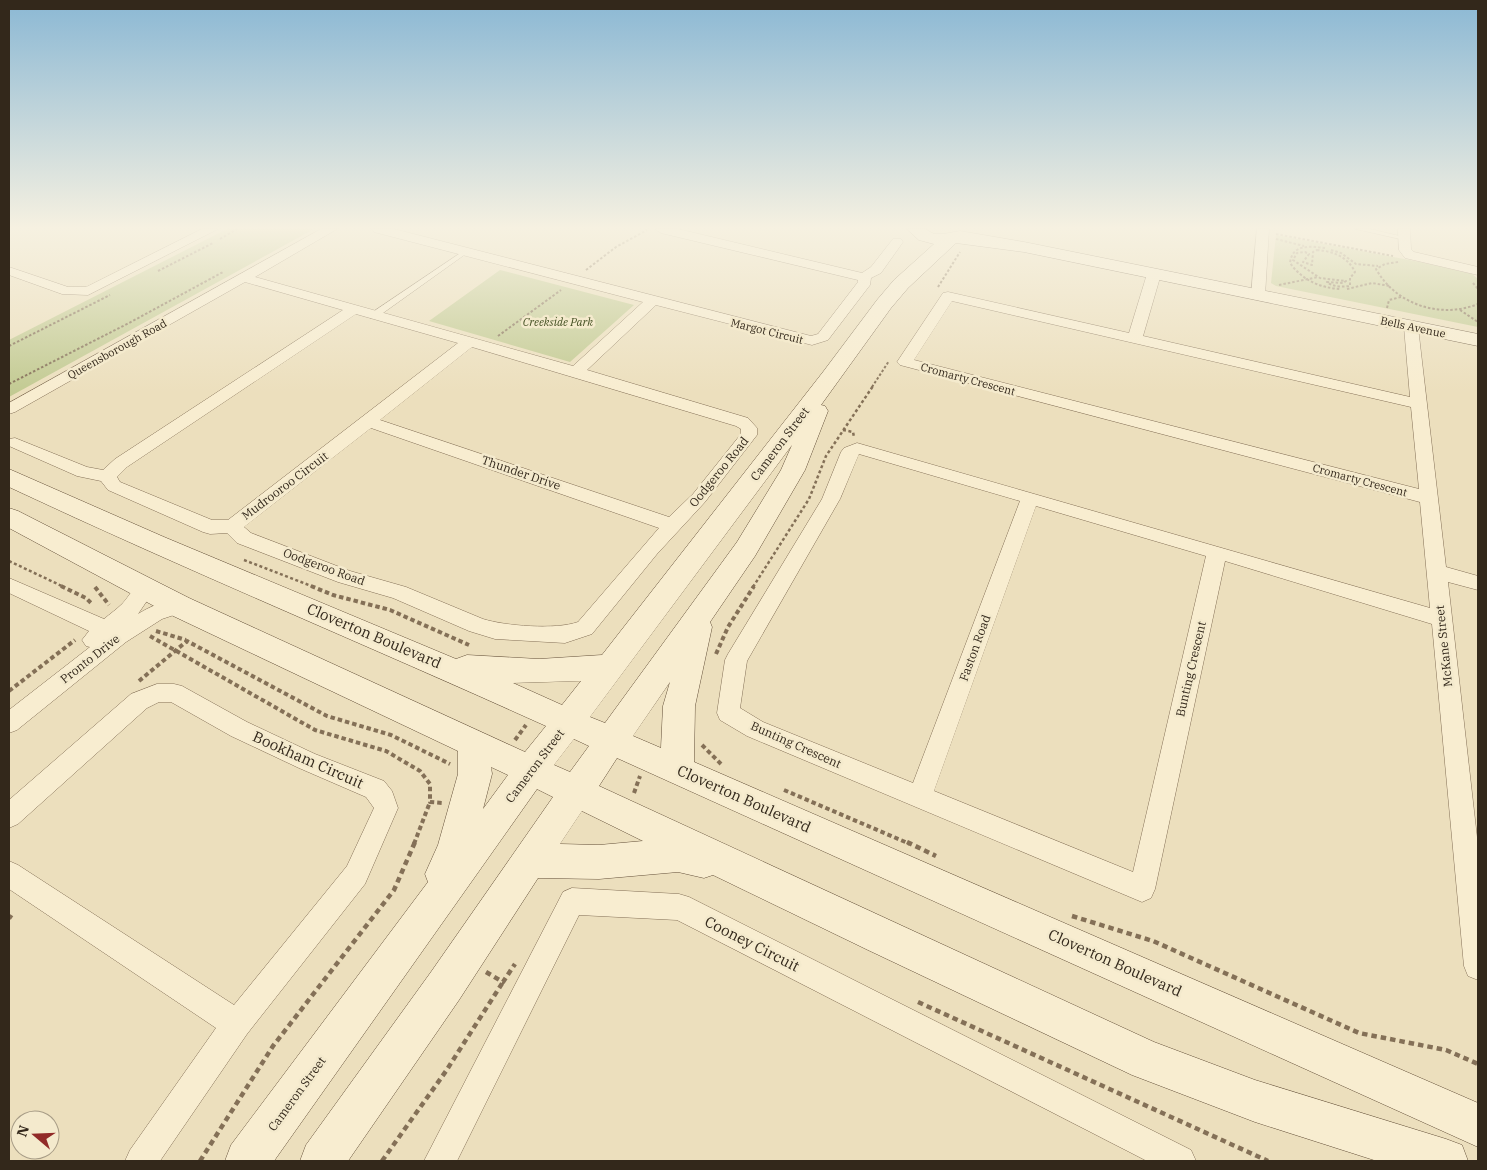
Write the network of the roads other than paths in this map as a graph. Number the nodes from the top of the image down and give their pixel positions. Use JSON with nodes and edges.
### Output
{"nodes":[{"id":1,"x":46,"y":284,"type":"edge"},
{"id":2,"x":103,"y":284,"type":"edge"},
{"id":3,"x":234,"y":284,"type":"edge"},
{"id":4,"x":263,"y":284,"type":"edge"},
{"id":5,"x":420,"y":284,"type":"edge"},
{"id":6,"x":586,"y":284,"type":"edge"},
{"id":7,"x":864,"y":284,"type":"edge"},
{"id":8,"x":901,"y":284,"type":"edge"},
{"id":9,"x":1151,"y":284,"type":"edge"},
{"id":10,"x":1217,"y":284,"type":"edge"},
{"id":11,"x":1266,"y":284,"type":"edge"},
{"id":12,"x":1266,"y":291,"type":"junction"},
{"id":13,"x":652,"y":301,"type":"junction"},
{"id":14,"x":354,"y":310,"type":"junction"},
{"id":15,"x":373,"y":316,"type":"junction"},
{"id":16,"x":1411,"y":327,"type":"junction"},
{"id":17,"x":1134,"y":339,"type":"junction"},
{"id":18,"x":1478,"y":340,"type":"edge"},
{"id":19,"x":469,"y":342,"type":"junction"},
{"id":20,"x":576,"y":372,"type":"junction"},
{"id":21,"x":831,"y":377,"type":"junction"},
{"id":22,"x":1419,"y":404,"type":"junction"},
{"id":23,"x":9,"y":409,"type":"edge"},
{"id":24,"x":370,"y":422,"type":"junction"},
{"id":25,"x":15,"y":443,"type":"dead end"},
{"id":26,"x":107,"y":476,"type":"junction"},
{"id":27,"x":9,"y":477,"type":"edge"},
{"id":28,"x":1030,"y":498,"type":"junction"},
{"id":29,"x":1429,"y":498,"type":"junction"},
{"id":30,"x":9,"y":517,"type":"edge"},
{"id":31,"x":672,"y":525,"type":"junction"},
{"id":32,"x":232,"y":526,"type":"junction"},
{"id":33,"x":1217,"y":552,"type":"junction"},
{"id":34,"x":1436,"y":572,"type":"junction"},
{"id":35,"x":1478,"y":583,"type":"edge"},
{"id":36,"x":9,"y":585,"type":"edge"},
{"id":37,"x":145,"y":589,"type":"junction"},
{"id":38,"x":179,"y":606,"type":"junction"},
{"id":39,"x":704,"y":608,"type":"junction"},
{"id":40,"x":1441,"y":620,"type":"junction"},
{"id":41,"x":114,"y":627,"type":"junction"},
{"id":42,"x":436,"y":662,"type":"junction"},
{"id":43,"x":611,"y":666,"type":"junction"},
{"id":44,"x":9,"y":706,"type":"edge"},
{"id":45,"x":569,"y":721,"type":"junction"},
{"id":46,"x":9,"y":723,"type":"edge"},
{"id":47,"x":611,"y":740,"type":"junction"},
{"id":48,"x":474,"y":743,"type":"junction"},
{"id":49,"x":677,"y":769,"type":"junction"},
{"id":50,"x":531,"y":770,"type":"junction"},
{"id":51,"x":576,"y":791,"type":"junction"},
{"id":52,"x":919,"y":798,"type":"junction"},
{"id":53,"x":9,"y":816,"type":"edge"},
{"id":54,"x":528,"y":861,"type":"junction"},
{"id":55,"x":737,"y":868,"type":"junction"},
{"id":56,"x":9,"y":874,"type":"edge"},
{"id":57,"x":421,"y":924,"type":"junction"},
{"id":58,"x":1478,"y":966,"type":"edge"},
{"id":59,"x":237,"y":1024,"type":"junction"},
{"id":60,"x":1478,"y":1125,"type":"edge"},
{"id":61,"x":141,"y":1161,"type":"edge"},
{"id":62,"x":248,"y":1161,"type":"edge"},
{"id":63,"x":322,"y":1161,"type":"edge"},
{"id":64,"x":440,"y":1161,"type":"edge"},
{"id":65,"x":1180,"y":1161,"type":"edge"},
{"id":66,"x":1446,"y":1161,"type":"edge"}],
"edges":[{"from":1,"to":2,"type":"street"},
{"from":3,"to":23,"type":"street","name":"Queensborough Road"},
{"from":4,"to":14,"type":"street","name":"Oodgeroo Road"},
{"from":5,"to":15,"type":"lane"},
{"from":6,"to":13,"type":"street","name":"Margot Circuit"},
{"from":7,"to":13,"type":"street","name":"Margot Circuit"},
{"from":8,"to":21,"type":"street","name":"Cameron Street"},
{"from":9,"to":17,"type":"street"},
{"from":10,"to":12,"type":"street","name":"Bells Avenue"},
{"from":11,"to":12,"type":"street"},
{"from":12,"to":16,"type":"street","name":"Bells Avenue"},
{"from":13,"to":20,"type":"street"},
{"from":14,"to":15,"type":"street","name":"Oodgeroo Road"},
{"from":14,"to":26,"type":"street"},
{"from":15,"to":19,"type":"street","name":"Oodgeroo Road"},
{"from":16,"to":18,"type":"street","name":"Bells Avenue"},
{"from":16,"to":22,"type":"street","name":"McKane Street"},
{"from":17,"to":22,"type":"street","name":"Cromarty Crescent"},
{"from":17,"to":29,"type":"street","name":"Cromarty Crescent"},
{"from":19,"to":20,"type":"street","name":"Oodgeroo Road"},
{"from":19,"to":24,"type":"street","name":"Mudrooroo Circuit"},
{"from":20,"to":31,"type":"street","name":"Oodgeroo Road"},
{"from":21,"to":39,"type":"street","name":"Cameron Street"},
{"from":21,"to":43,"type":"street","name":"Cameron Street"},
{"from":22,"to":29,"type":"street","name":"McKane Street"},
{"from":24,"to":31,"type":"street","name":"Thunder Drive"},
{"from":24,"to":32,"type":"street","name":"Mudrooroo Circuit"},
{"from":25,"to":26,"type":"street"},
{"from":26,"to":32,"type":"street","name":"Mudrooroo Circuit"},
{"from":27,"to":42,"type":"street","name":"Cloverton Boulevard"},
{"from":28,"to":33,"type":"street","name":"Bunting Crescent"},
{"from":28,"to":52,"type":"street","name":"Faston Road"},
{"from":28,"to":52,"type":"street","name":"Bunting Crescent"},
{"from":29,"to":34,"type":"street","name":"McKane Street"},
{"from":30,"to":37,"type":"street"},
{"from":31,"to":32,"type":"street","name":"Oodgeroo Road"},
{"from":33,"to":40,"type":"street","name":"Bunting Crescent"},
{"from":33,"to":52,"type":"street","name":"Bunting Crescent"},
{"from":34,"to":35,"type":"street"},
{"from":34,"to":40,"type":"street","name":"McKane Street"},
{"from":36,"to":41,"type":"street"},
{"from":37,"to":38,"type":"street"},
{"from":37,"to":41,"type":"street","name":"Pronto Drive"},
{"from":38,"to":41,"type":"street","name":"Pronto Drive"},
{"from":38,"to":48,"type":"street"},
{"from":39,"to":47,"type":"street","name":"Cameron Street"},
{"from":39,"to":49,"type":"street"},
{"from":40,"to":58,"type":"street","name":"McKane Street"},
{"from":41,"to":44,"type":"street"},
{"from":41,"to":46,"type":"street","name":"Pronto Drive"},
{"from":42,"to":43,"type":"street"},
{"from":42,"to":45,"type":"street","name":"Cloverton Boulevard"},
{"from":43,"to":45,"type":"street","name":"Cameron Street"},
{"from":45,"to":47,"type":"street","name":"Cloverton Boulevard"},
{"from":45,"to":50,"type":"street","name":"Cameron Street"},
{"from":47,"to":49,"type":"street","name":"Cloverton Boulevard"},
{"from":47,"to":51,"type":"street","name":"Cameron Street"},
{"from":48,"to":50,"type":"street"},
{"from":48,"to":57,"type":"street"},
{"from":49,"to":60,"type":"street","name":"Cloverton Boulevard"},
{"from":50,"to":51,"type":"street"},
{"from":50,"to":57,"type":"street","name":"Cameron Street"},
{"from":51,"to":54,"type":"street","name":"Cameron Street"},
{"from":51,"to":55,"type":"street"},
{"from":53,"to":59,"type":"street","name":"Bookham Circuit"},
{"from":54,"to":55,"type":"street"},
{"from":54,"to":63,"type":"street","name":"Cameron Street"},
{"from":55,"to":66,"type":"street"},
{"from":56,"to":59,"type":"street"},
{"from":57,"to":62,"type":"street","name":"Cameron Street"},
{"from":59,"to":61,"type":"street","name":"Bookham Circuit"},
{"from":64,"to":65,"type":"street","name":"Cooney Circuit"}]}
